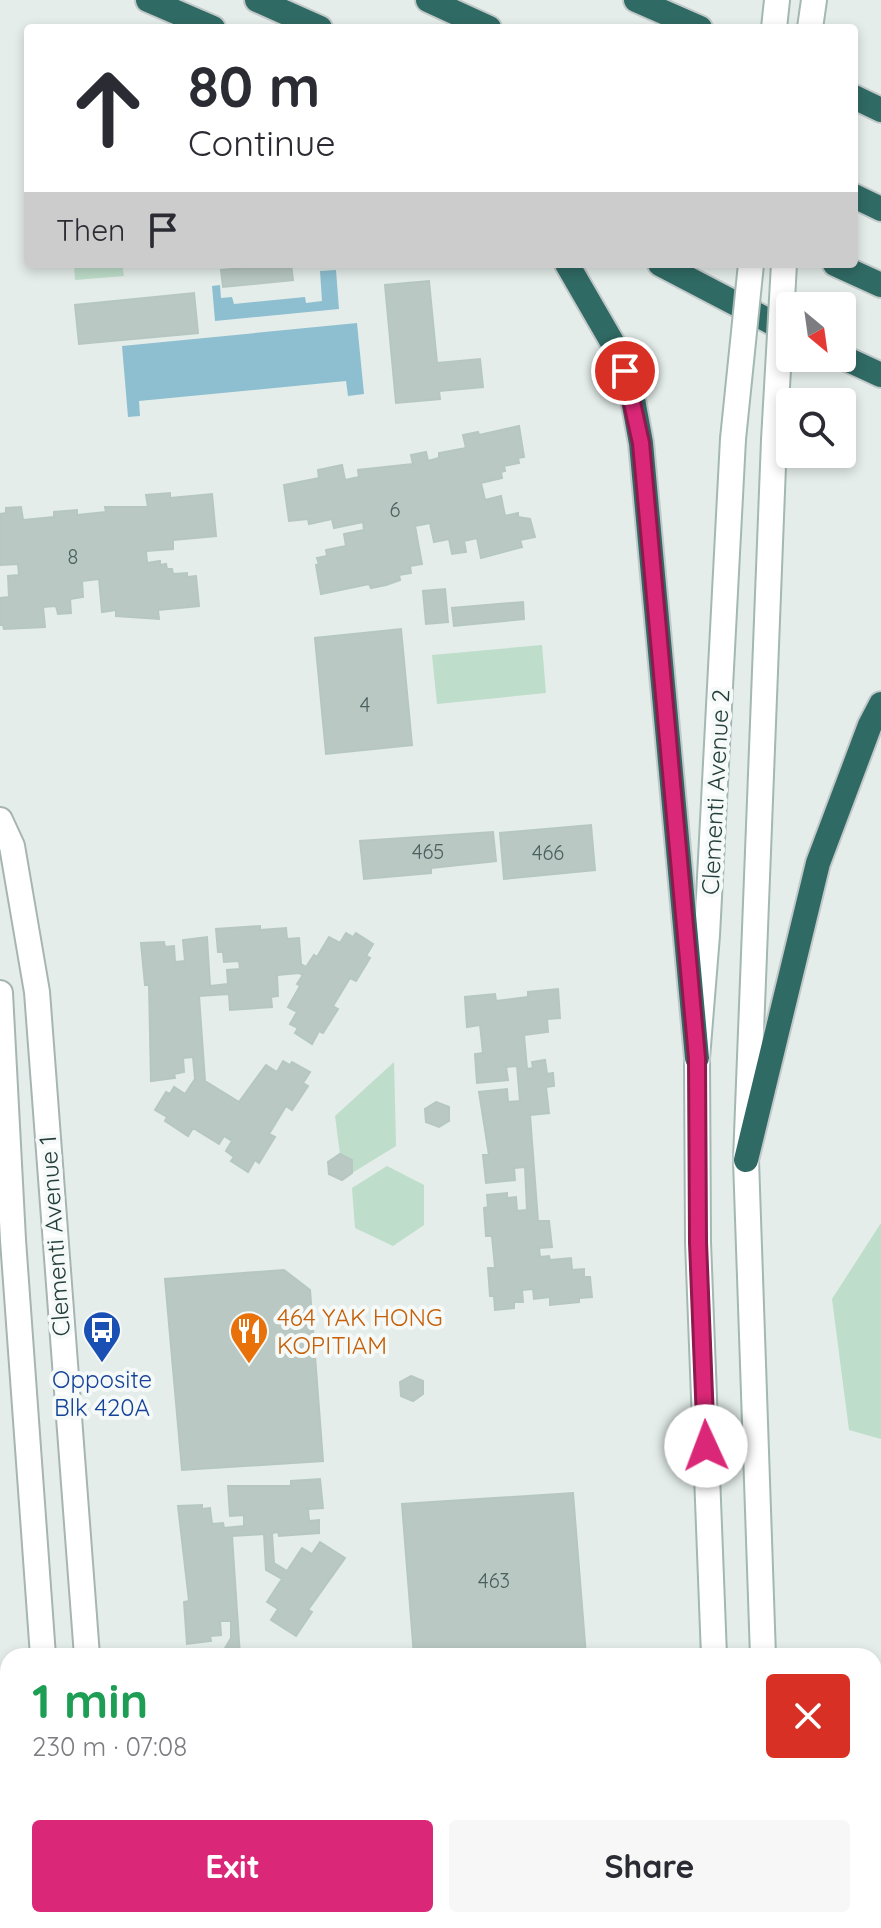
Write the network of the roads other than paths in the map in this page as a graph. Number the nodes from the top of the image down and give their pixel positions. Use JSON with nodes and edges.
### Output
{"nodes":[{"id":1,"x":148,"y":0,"type":"edge"},
{"id":2,"x":257,"y":0,"type":"edge"},
{"id":3,"x":428,"y":0,"type":"edge"},
{"id":4,"x":636,"y":0,"type":"edge"},
{"id":5,"x":777,"y":0,"type":"edge"},
{"id":6,"x":814,"y":0,"type":"edge"},
{"id":7,"x":204,"y":24,"type":"edge"},
{"id":8,"x":311,"y":24,"type":"edge"},
{"id":9,"x":480,"y":24,"type":"edge"},
{"id":10,"x":691,"y":24,"type":"edge"},
{"id":11,"x":774,"y":24,"type":"edge"},
{"id":12,"x":811,"y":24,"type":"edge"},
{"id":13,"x":858,"y":99,"type":"edge"},
{"id":14,"x":881,"y":110,"type":"edge"},
{"id":15,"x":858,"y":198,"type":"edge"},
{"id":16,"x":881,"y":209,"type":"edge"},
{"id":17,"x":569,"y":268,"type":"edge"},
{"id":18,"x":668,"y":268,"type":"edge"},
{"id":19,"x":751,"y":268,"type":"edge"},
{"id":20,"x":784,"y":268,"type":"edge"},
{"id":21,"x":844,"y":268,"type":"edge"},
{"id":22,"x":881,"y":285,"type":"edge"},
{"id":23,"x":776,"y":325,"type":"edge"},
{"id":24,"x":856,"y":363,"type":"edge"},
{"id":25,"x":881,"y":375,"type":"edge"},
{"id":26,"x":881,"y":704,"type":"edge"},
{"id":27,"x":0,"y":820,"type":"edge"},
{"id":28,"x":0,"y":993,"type":"edge"},
{"id":29,"x":697,"y":1058,"type":"junction"},
{"id":30,"x":746,"y":1160,"type":"junction"},
{"id":31,"x":42,"y":1648,"type":"edge"},
{"id":32,"x":87,"y":1648,"type":"edge"},
{"id":33,"x":714,"y":1648,"type":"edge"},
{"id":34,"x":763,"y":1648,"type":"edge"}],
"edges":[{"from":1,"to":7,"type":"highway"},
{"from":2,"to":8,"type":"highway"},
{"from":3,"to":9,"type":"highway"},
{"from":4,"to":10,"type":"highway"},
{"from":5,"to":11,"type":"main road"},
{"from":6,"to":12,"type":"main road"},
{"from":13,"to":14,"type":"highway"},
{"from":15,"to":16,"type":"highway"},
{"from":17,"to":29,"type":"highway"},
{"from":18,"to":23,"type":"highway"},
{"from":19,"to":29,"type":"main road","name":"Clementi Avenue 2","bridge":true},
{"from":20,"to":30,"type":"main road","name":"Clementi Avenue 2","bridge":true},
{"from":21,"to":22,"type":"highway"},
{"from":24,"to":25,"type":"highway"},
{"from":26,"to":30,"type":"highway"},
{"from":27,"to":32,"type":"main road","name":"Clementi Avenue 1"},
{"from":28,"to":31,"type":"main road","name":"Clementi Avenue 1"},
{"from":29,"to":33,"type":"main road","name":"Clementi Avenue 2"},
{"from":30,"to":34,"type":"main road","name":"Clementi Avenue 2"}]}
